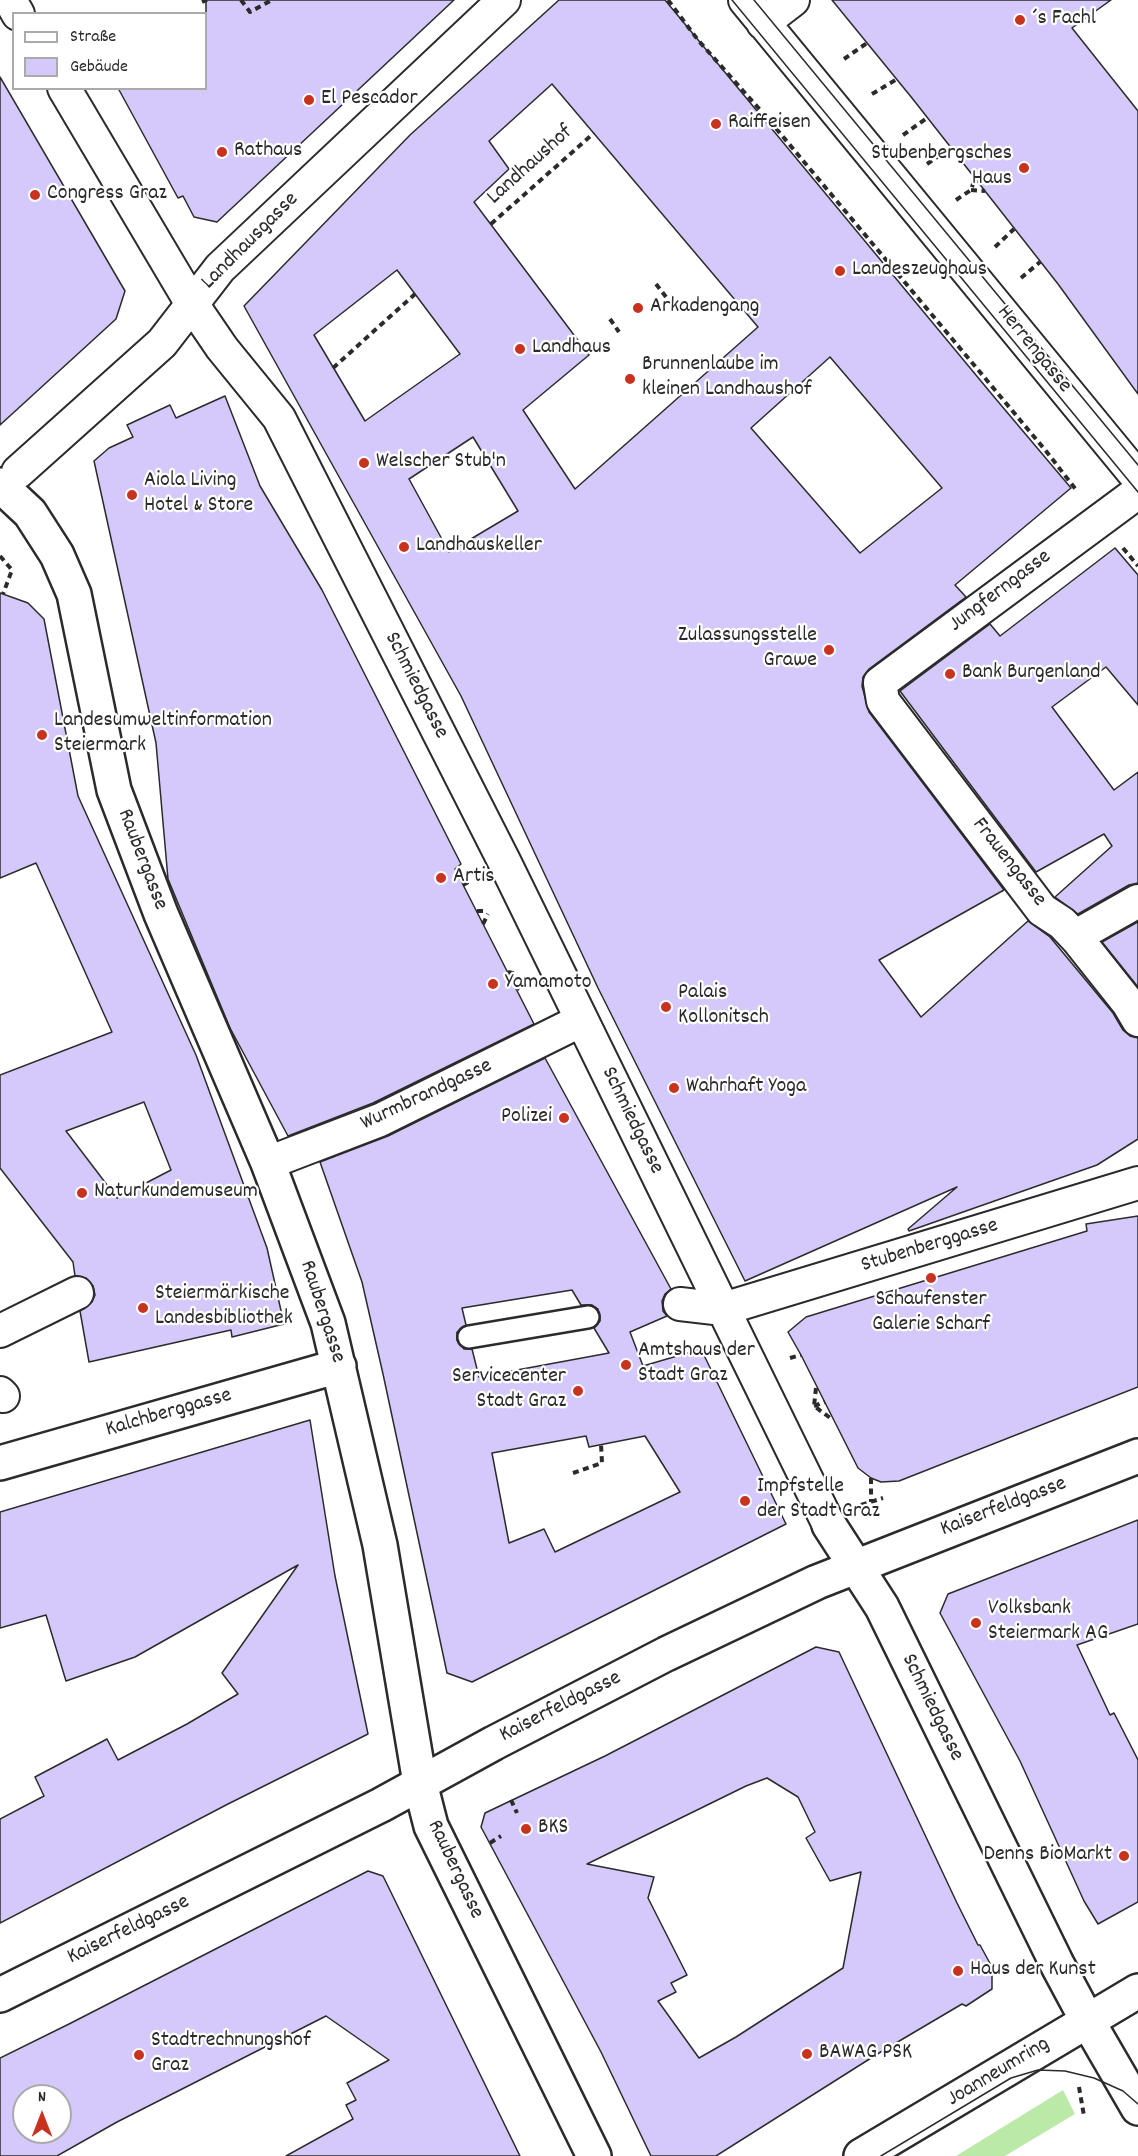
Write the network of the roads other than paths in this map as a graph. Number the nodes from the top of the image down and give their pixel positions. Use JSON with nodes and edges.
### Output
{"nodes":[{"id":1,"x":504,"y":0,"type":"edge"},
{"id":2,"x":793,"y":0,"type":"edge"},
{"id":3,"x":754,"y":11,"type":"edge"},
{"id":4,"x":65,"y":90,"type":"edge"},
{"id":5,"x":192,"y":304,"type":"junction"},
{"id":6,"x":1138,"y":478,"type":"edge"},
{"id":7,"x":6,"y":481,"type":"edge"},
{"id":8,"x":1138,"y":492,"type":"edge"},
{"id":9,"x":883,"y":701,"type":"joint"},
{"id":10,"x":1138,"y":900,"type":"edge"},
{"id":11,"x":1077,"y":940,"type":"junction"},
{"id":12,"x":582,"y":1020,"type":"junction"},
{"id":13,"x":1138,"y":1020,"type":"edge"},
{"id":14,"x":268,"y":1163,"type":"junction"},
{"id":15,"x":1138,"y":1184,"type":"edge"},
{"id":16,"x":77,"y":1293,"type":"dead end"},
{"id":17,"x":680,"y":1304,"type":"dead end"},
{"id":18,"x":723,"y":1309,"type":"junction"},
{"id":19,"x":588,"y":1317,"type":"dead end"},
{"id":20,"x":0,"y":1331,"type":"edge"},
{"id":21,"x":469,"y":1337,"type":"dead end"},
{"id":22,"x":339,"y":1366,"type":"junction"},
{"id":23,"x":1138,"y":1455,"type":"edge"},
{"id":24,"x":0,"y":1463,"type":"edge"},
{"id":25,"x":829,"y":1525,"type":"joint"},
{"id":26,"x":855,"y":1567,"type":"junction"},
{"id":27,"x":420,"y":1783,"type":"junction"},
{"id":28,"x":1138,"y":1991,"type":"edge"},
{"id":29,"x":0,"y":1995,"type":"edge"},
{"id":30,"x":1087,"y":2020,"type":"junction"},
{"id":31,"x":1138,"y":2108,"type":"edge"},
{"id":32,"x":594,"y":2156,"type":"edge"},
{"id":33,"x":861,"y":2156,"type":"edge"}],
"edges":[{"from":1,"to":5,"type":"street","name":"Landhausgasse"},
{"from":2,"to":3,"type":"street"},
{"from":3,"to":6,"type":"street","name":"Herrengasse"},
{"from":4,"to":5,"type":"street","name":"Schmiedgasse"},
{"from":5,"to":7,"type":"street","name":"Landhausgasse"},
{"from":5,"to":12,"type":"street","name":"Schmiedgasse"},
{"from":7,"to":14,"type":"street","name":"Raubergasse"},
{"from":8,"to":9,"type":"street","name":"Jungferngasse"},
{"from":9,"to":11,"type":"street","name":"Frauengasse"},
{"from":10,"to":11,"type":"street"},
{"from":11,"to":13,"type":"street","name":"Frauengasse"},
{"from":12,"to":14,"type":"street","name":"Wurmbrandgasse"},
{"from":12,"to":18,"type":"street","name":"Schmiedgasse"},
{"from":14,"to":22,"type":"street","name":"Raubergasse"},
{"from":15,"to":18,"type":"street","name":"Stubenberggasse"},
{"from":16,"to":20,"type":"street"},
{"from":17,"to":18,"type":"street"},
{"from":18,"to":25,"type":"street","name":"Schmiedgasse"},
{"from":19,"to":21,"type":"lane"},
{"from":22,"to":24,"type":"street","name":"Kalchberggasse"},
{"from":22,"to":27,"type":"street","name":"Raubergasse"},
{"from":23,"to":26,"type":"street","name":"Kaiserfeldgasse"},
{"from":25,"to":26,"type":"street","name":"Schmiedgasse"},
{"from":26,"to":27,"type":"street","name":"Kaiserfeldgasse"},
{"from":26,"to":30,"type":"street","name":"Schmiedgasse"},
{"from":27,"to":29,"type":"street","name":"Kaiserfeldgasse"},
{"from":27,"to":32,"type":"street","name":"Raubergasse"},
{"from":28,"to":30,"type":"street","name":"Joanneumring"},
{"from":30,"to":31,"type":"street","name":"Schmiedgasse"},
{"from":30,"to":33,"type":"street","name":"Joanneumring"}]}
